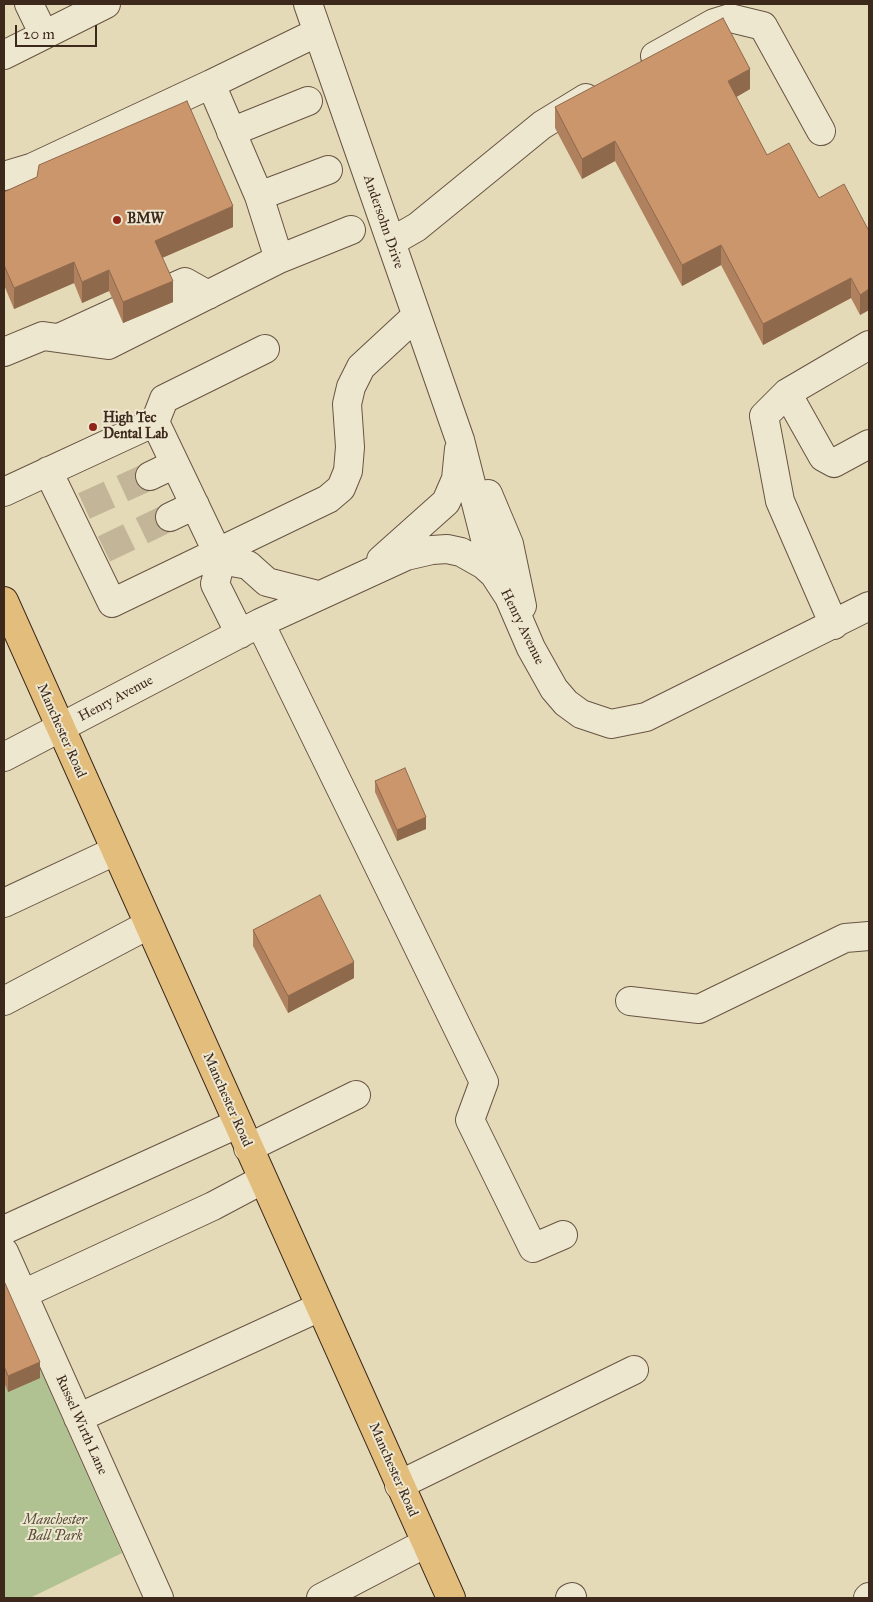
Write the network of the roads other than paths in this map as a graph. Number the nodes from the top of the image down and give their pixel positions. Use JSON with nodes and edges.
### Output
{"nodes":[{"id":1,"x":29,"y":4,"type":"edge"},
{"id":2,"x":106,"y":4,"type":"edge"},
{"id":3,"x":308,"y":4,"type":"edge"},
{"id":4,"x":316,"y":33,"type":"junction"},
{"id":5,"x":44,"y":35,"type":"junction"},
{"id":6,"x":4,"y":55,"type":"edge"},
{"id":7,"x":632,"y":70,"type":"edge"},
{"id":8,"x":210,"y":84,"type":"junction"},
{"id":9,"x":607,"y":85,"type":"edge"},
{"id":10,"x":308,"y":101,"type":"dead end"},
{"id":11,"x":821,"y":131,"type":"dead end"},
{"id":12,"x":231,"y":132,"type":"junction"},
{"id":13,"x":328,"y":170,"type":"dead end"},
{"id":14,"x":5,"y":172,"type":"edge"},
{"id":15,"x":259,"y":196,"type":"junction"},
{"id":16,"x":351,"y":230,"type":"dead end"},
{"id":17,"x":390,"y":242,"type":"junction"},
{"id":18,"x":279,"y":259,"type":"junction"},
{"id":19,"x":167,"y":290,"type":"edge"},
{"id":20,"x":208,"y":294,"type":"junction"},
{"id":21,"x":118,"y":311,"type":"edge"},
{"id":22,"x":416,"y":316,"type":"junction"},
{"id":23,"x":59,"y":338,"type":"junction"},
{"id":24,"x":869,"y":345,"type":"edge"},
{"id":25,"x":265,"y":349,"type":"dead end"},
{"id":26,"x":4,"y":352,"type":"edge"},
{"id":27,"x":787,"y":393,"type":"junction"},
{"id":28,"x":154,"y":422,"type":"junction"},
{"id":29,"x":460,"y":440,"type":"junction"},
{"id":30,"x":869,"y":444,"type":"edge"},
{"id":31,"x":175,"y":464,"type":"junction"},
{"id":32,"x":48,"y":471,"type":"junction"},
{"id":33,"x":150,"y":476,"type":"tunnel mouth"},
{"id":34,"x":4,"y":492,"type":"edge"},
{"id":35,"x":195,"y":505,"type":"junction"},
{"id":36,"x":170,"y":517,"type":"tunnel mouth"},
{"id":37,"x":220,"y":557,"type":"junction"},
{"id":38,"x":367,"y":572,"type":"junction"},
{"id":39,"x":494,"y":574,"type":"junction"},
{"id":40,"x":318,"y":595,"type":"junction"},
{"id":41,"x":4,"y":602,"type":"edge"},
{"id":42,"x":869,"y":606,"type":"edge"},
{"id":43,"x":834,"y":625,"type":"junction"},
{"id":44,"x":250,"y":628,"type":"junction"},
{"id":45,"x":531,"y":648,"type":"junction"},
{"id":46,"x":59,"y":729,"type":"junction"},
{"id":47,"x":4,"y":757,"type":"edge"},
{"id":48,"x":115,"y":851,"type":"junction"},
{"id":49,"x":4,"y":903,"type":"edge"},
{"id":50,"x":148,"y":925,"type":"junction"},
{"id":51,"x":869,"y":936,"type":"edge"},
{"id":52,"x":4,"y":1001,"type":"edge"},
{"id":53,"x":630,"y":1001,"type":"dead end"},
{"id":54,"x":356,"y":1095,"type":"dead end"},
{"id":55,"x":243,"y":1136,"type":"junction"},
{"id":56,"x":262,"y":1180,"type":"junction"},
{"id":57,"x":4,"y":1230,"type":"edge"},
{"id":58,"x":563,"y":1234,"type":"dead end"},
{"id":59,"x":4,"y":1252,"type":"edge"},
{"id":60,"x":23,"y":1294,"type":"junction"},
{"id":61,"x":320,"y":1307,"type":"junction"},
{"id":62,"x":634,"y":1370,"type":"dead end"},
{"id":63,"x":78,"y":1418,"type":"junction"},
{"id":64,"x":399,"y":1485,"type":"junction"},
{"id":65,"x":426,"y":1543,"type":"junction"},
{"id":66,"x":159,"y":1598,"type":"edge"},
{"id":67,"x":322,"y":1598,"type":"edge"},
{"id":68,"x":451,"y":1598,"type":"edge"}],
"edges":[{"from":1,"to":5,"type":"street"},
{"from":2,"to":5,"type":"street"},
{"from":3,"to":4,"type":"street","name":"Andersohn Drive"},
{"from":4,"to":8,"type":"street"},
{"from":4,"to":17,"type":"street","name":"Andersohn Drive"},
{"from":5,"to":6,"type":"street"},
{"from":7,"to":11,"type":"street"},
{"from":8,"to":12,"type":"street"},
{"from":8,"to":14,"type":"street"},
{"from":9,"to":17,"type":"street"},
{"from":10,"to":12,"type":"street"},
{"from":12,"to":15,"type":"street"},
{"from":13,"to":15,"type":"street"},
{"from":15,"to":18,"type":"street"},
{"from":16,"to":18,"type":"street"},
{"from":17,"to":22,"type":"street","name":"Andersohn Drive"},
{"from":18,"to":20,"type":"street"},
{"from":19,"to":20,"type":"street"},
{"from":20,"to":23,"type":"street"},
{"from":21,"to":23,"type":"street"},
{"from":22,"to":29,"type":"street","name":"Andersohn Drive"},
{"from":22,"to":37,"type":"street"},
{"from":23,"to":26,"type":"street"},
{"from":24,"to":27,"type":"street"},
{"from":25,"to":28,"type":"street"},
{"from":27,"to":30,"type":"street"},
{"from":27,"to":43,"type":"street"},
{"from":28,"to":31,"type":"street"},
{"from":28,"to":32,"type":"street"},
{"from":29,"to":38,"type":"street","name":"Andersohn Drive"},
{"from":29,"to":39,"type":"street","name":"Andersohn Drive"},
{"from":29,"to":45,"type":"street","name":"Andersohn Drive"},
{"from":31,"to":33,"type":"street"},
{"from":31,"to":35,"type":"street"},
{"from":32,"to":34,"type":"street"},
{"from":32,"to":37,"type":"street"},
{"from":35,"to":36,"type":"street"},
{"from":35,"to":37,"type":"street"},
{"from":37,"to":40,"type":"street"},
{"from":37,"to":44,"type":"street"},
{"from":38,"to":39,"type":"street","name":"Henry Avenue"},
{"from":38,"to":40,"type":"street","name":"Henry Avenue"},
{"from":39,"to":45,"type":"street","name":"Henry Avenue"},
{"from":40,"to":44,"type":"street","name":"Henry Avenue"},
{"from":41,"to":46,"type":"highway","name":"Manchester Road"},
{"from":42,"to":43,"type":"street","name":"Henry Avenue"},
{"from":43,"to":45,"type":"street","name":"Henry Avenue"},
{"from":44,"to":46,"type":"street","name":"Henry Avenue"},
{"from":44,"to":58,"type":"street"},
{"from":46,"to":47,"type":"street","name":"Henry Avenue"},
{"from":46,"to":48,"type":"highway","name":"Manchester Road"},
{"from":48,"to":49,"type":"street"},
{"from":48,"to":50,"type":"highway","name":"Manchester Road"},
{"from":50,"to":52,"type":"street"},
{"from":50,"to":55,"type":"highway","name":"Manchester Road"},
{"from":51,"to":53,"type":"street"},
{"from":54,"to":55,"type":"street"},
{"from":55,"to":56,"type":"highway","name":"Manchester Road"},
{"from":55,"to":57,"type":"street"},
{"from":56,"to":60,"type":"street"},
{"from":56,"to":61,"type":"highway","name":"Manchester Road"},
{"from":59,"to":60,"type":"street","name":"Russel Wirth Lane"},
{"from":60,"to":63,"type":"street","name":"Russel Wirth Lane"},
{"from":61,"to":63,"type":"street"},
{"from":61,"to":64,"type":"highway","name":"Manchester Road"},
{"from":62,"to":64,"type":"street"},
{"from":63,"to":66,"type":"street","name":"Russel Wirth Lane"},
{"from":64,"to":65,"type":"highway","name":"Manchester Road"},
{"from":65,"to":67,"type":"street"},
{"from":65,"to":68,"type":"highway","name":"Manchester Road"}]}
